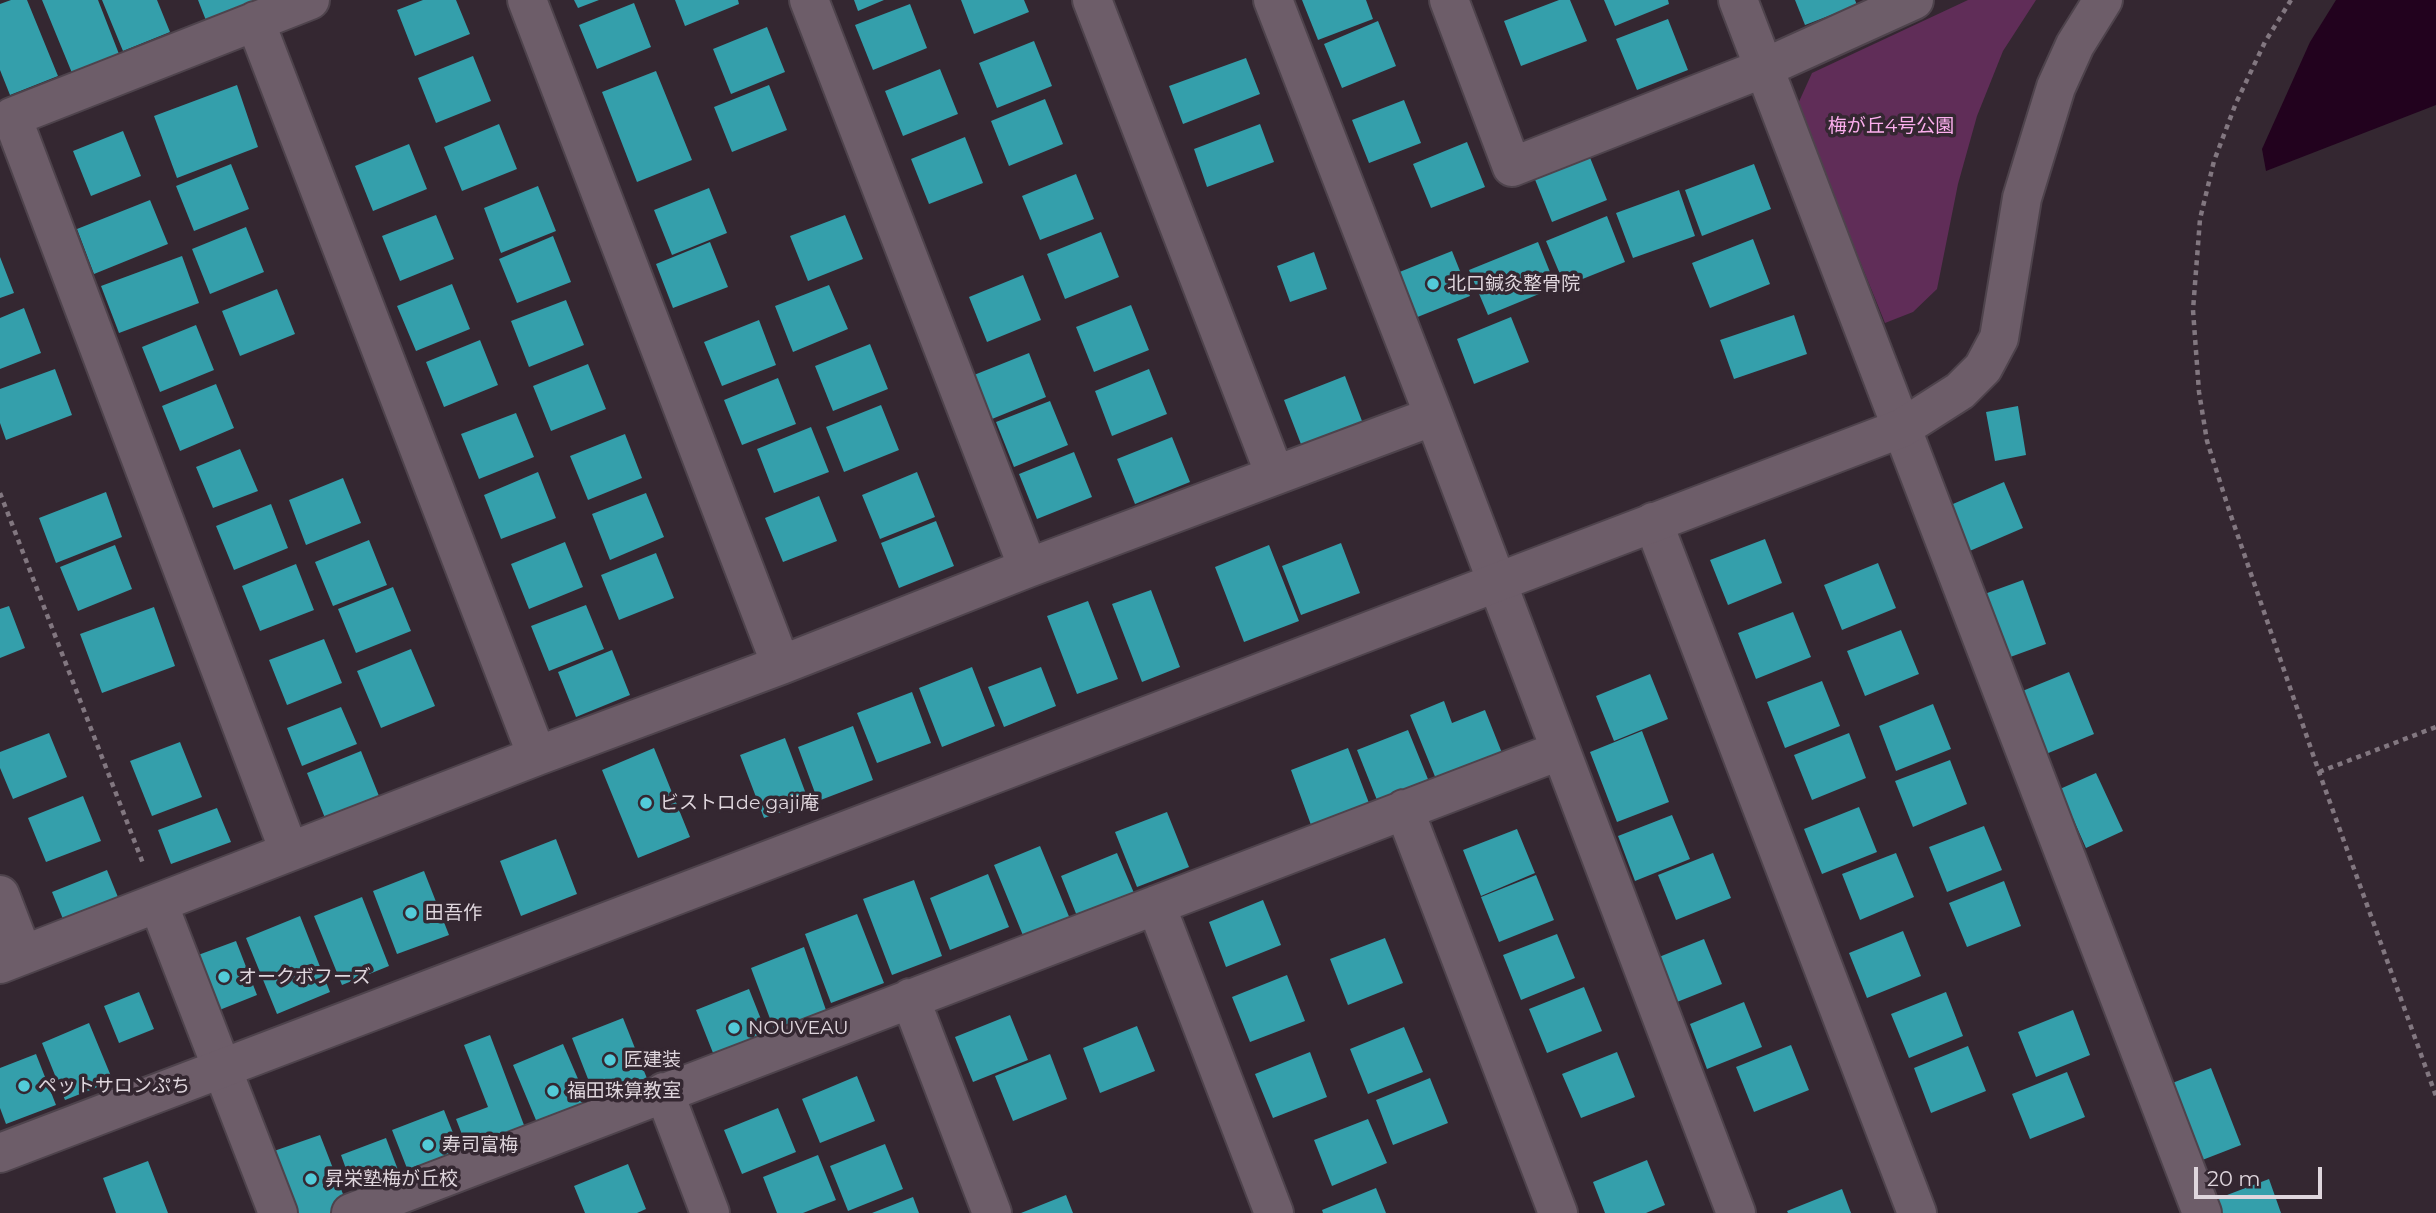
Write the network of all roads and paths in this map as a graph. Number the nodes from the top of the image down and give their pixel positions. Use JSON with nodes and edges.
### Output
{"nodes":[{"id":1,"x":310,"y":0,"type":"edge"},
{"id":2,"x":527,"y":0,"type":"edge"},
{"id":3,"x":808,"y":0,"type":"edge"},
{"id":4,"x":1092,"y":0,"type":"edge"},
{"id":5,"x":1273,"y":0,"type":"edge"},
{"id":6,"x":1449,"y":0,"type":"edge"},
{"id":7,"x":1738,"y":0,"type":"edge"},
{"id":8,"x":1914,"y":0,"type":"edge"},
{"id":9,"x":2103,"y":0,"type":"edge"},
{"id":10,"x":2291,"y":0,"type":"edge"},
{"id":11,"x":256,"y":21,"type":"junction"},
{"id":12,"x":1764,"y":68,"type":"junction"},
{"id":13,"x":1434,"y":416,"type":"junction"},
{"id":14,"x":1902,"y":428,"type":"junction"},
{"id":15,"x":1275,"y":475,"type":"junction"},
{"id":16,"x":0,"y":493,"type":"edge"},
{"id":17,"x":1653,"y":522,"type":"junction"},
{"id":18,"x":1028,"y":568,"type":"junction"},
{"id":19,"x":1496,"y":583,"type":"junction"},
{"id":20,"x":781,"y":665,"type":"junction"},
{"id":21,"x":2436,"y":727,"type":"edge"},
{"id":22,"x":1559,"y":751,"type":"junction"},
{"id":23,"x":537,"y":756,"type":"junction"},
{"id":24,"x":2319,"y":772,"type":"junction"},
{"id":25,"x":1404,"y":809,"type":"junction"},
{"id":26,"x":289,"y":852,"type":"junction"},
{"id":27,"x":0,"y":895,"type":"edge"},
{"id":28,"x":158,"y":903,"type":"junction"},
{"id":29,"x":1156,"y":905,"type":"junction"},
{"id":30,"x":12,"y":960,"type":"edge"},
{"id":31,"x":909,"y":998,"type":"junction"},
{"id":32,"x":223,"y":1068,"type":"junction"},
{"id":33,"x":664,"y":1092,"type":"junction"},
{"id":34,"x":2436,"y":1096,"type":"edge"},
{"id":35,"x":0,"y":1153,"type":"edge"},
{"id":36,"x":423,"y":1200,"type":"edge"},
{"id":37,"x":278,"y":1213,"type":"edge"},
{"id":38,"x":351,"y":1213,"type":"edge"},
{"id":39,"x":710,"y":1213,"type":"edge"},
{"id":40,"x":992,"y":1213,"type":"edge"},
{"id":41,"x":1274,"y":1213,"type":"edge"},
{"id":42,"x":1558,"y":1213,"type":"edge"},
{"id":43,"x":1736,"y":1213,"type":"edge"},
{"id":44,"x":1917,"y":1213,"type":"edge"},
{"id":45,"x":2202,"y":1213,"type":"edge"}],
"edges":[{"from":1,"to":11,"type":"street"},
{"from":2,"to":20,"type":"street"},
{"from":3,"to":18,"type":"street"},
{"from":4,"to":15,"type":"street"},
{"from":5,"to":13,"type":"street"},
{"from":6,"to":12,"type":"street"},
{"from":7,"to":12,"type":"street"},
{"from":8,"to":12,"type":"street"},
{"from":9,"to":14,"type":"street"},
{"from":10,"to":24,"type":"path"},
{"from":11,"to":23,"type":"street"},
{"from":11,"to":26,"type":"street"},
{"from":12,"to":14,"type":"street"},
{"from":13,"to":15,"type":"street"},
{"from":13,"to":19,"type":"street"},
{"from":14,"to":17,"type":"street"},
{"from":14,"to":45,"type":"street"},
{"from":15,"to":18,"type":"street"},
{"from":16,"to":28,"type":"path"},
{"from":17,"to":19,"type":"street"},
{"from":17,"to":44,"type":"street"},
{"from":18,"to":20,"type":"street"},
{"from":19,"to":22,"type":"street"},
{"from":19,"to":32,"type":"street"},
{"from":20,"to":23,"type":"street"},
{"from":21,"to":24,"type":"path"},
{"from":22,"to":25,"type":"street"},
{"from":22,"to":43,"type":"street"},
{"from":23,"to":26,"type":"street"},
{"from":24,"to":34,"type":"path"},
{"from":25,"to":29,"type":"street"},
{"from":25,"to":42,"type":"street"},
{"from":26,"to":28,"type":"street"},
{"from":27,"to":30,"type":"street"},
{"from":28,"to":30,"type":"street"},
{"from":28,"to":32,"type":"street"},
{"from":29,"to":31,"type":"street"},
{"from":29,"to":41,"type":"street"},
{"from":31,"to":33,"type":"street"},
{"from":31,"to":40,"type":"street"},
{"from":32,"to":35,"type":"street"},
{"from":32,"to":37,"type":"street"},
{"from":33,"to":36,"type":"street"},
{"from":33,"to":39,"type":"street"},
{"from":36,"to":38,"type":"street"}]}
